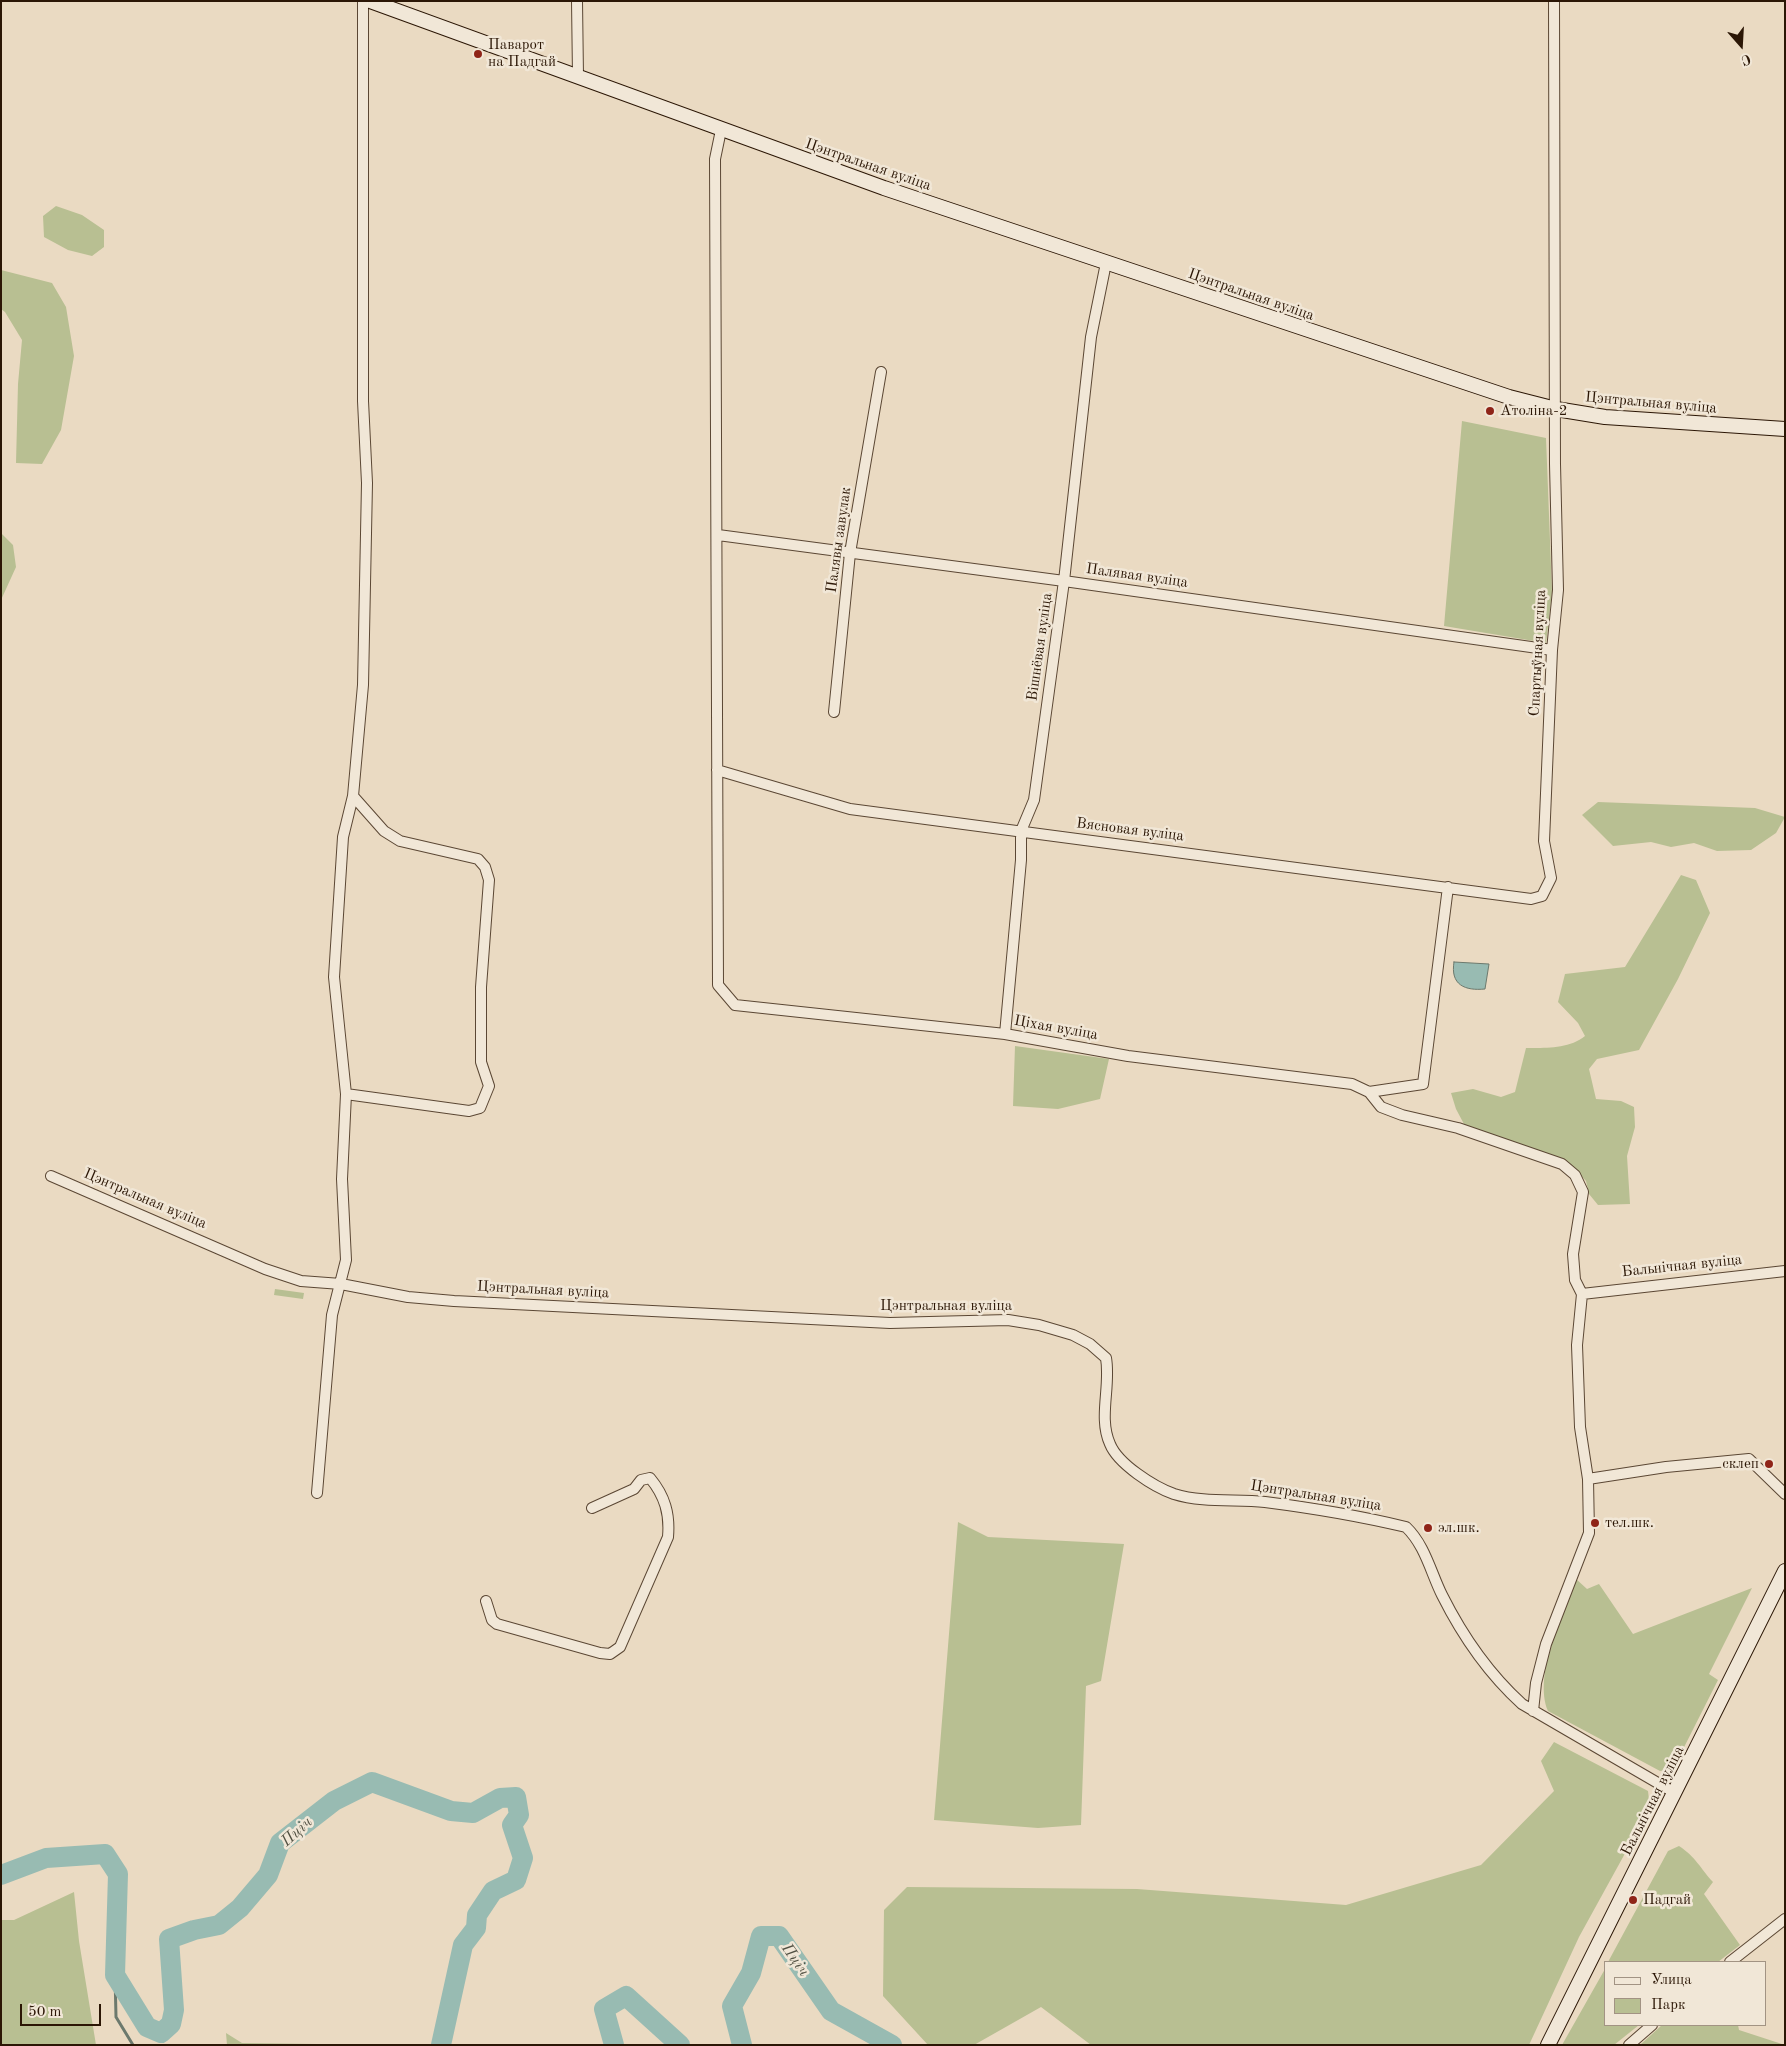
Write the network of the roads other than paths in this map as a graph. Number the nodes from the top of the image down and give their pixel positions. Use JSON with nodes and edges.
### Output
{"nodes":[{"id":1,"x":363,"y":1,"type":"edge"},
{"id":2,"x":370,"y":1,"type":"edge"},
{"id":3,"x":577,"y":1,"type":"edge"},
{"id":4,"x":1554,"y":1,"type":"edge"},
{"id":5,"x":578,"y":76,"type":"junction"},
{"id":6,"x":721,"y":130,"type":"junction"},
{"id":7,"x":1106,"y":264,"type":"junction"},
{"id":8,"x":881,"y":372,"type":"dead end"},
{"id":9,"x":1556,"y":409,"type":"junction"},
{"id":10,"x":1785,"y":429,"type":"edge"},
{"id":11,"x":718,"y":535,"type":"junction"},
{"id":12,"x":850,"y":553,"type":"junction"},
{"id":13,"x":1064,"y":581,"type":"junction"},
{"id":14,"x":1552,"y":650,"type":"junction"},
{"id":15,"x":834,"y":712,"type":"dead end"},
{"id":16,"x":717,"y":770,"type":"junction"},
{"id":17,"x":354,"y":796,"type":"junction"},
{"id":18,"x":1021,"y":831,"type":"junction"},
{"id":19,"x":1448,"y":887,"type":"junction"},
{"id":20,"x":1542,"y":896,"type":"joint"},
{"id":21,"x":1005,"y":1034,"type":"junction"},
{"id":22,"x":1369,"y":1092,"type":"junction"},
{"id":23,"x":346,"y":1094,"type":"junction"},
{"id":24,"x":51,"y":1176,"type":"dead end"},
{"id":25,"x":1785,"y":1271,"type":"edge"},
{"id":26,"x":341,"y":1284,"type":"junction"},
{"id":27,"x":1582,"y":1294,"type":"junction"},
{"id":28,"x":1588,"y":1479,"type":"junction"},
{"id":29,"x":317,"y":1494,"type":"dead end"},
{"id":30,"x":1785,"y":1494,"type":"edge"},
{"id":31,"x":592,"y":1508,"type":"dead end"},
{"id":32,"x":1785,"y":1571,"type":"edge"},
{"id":33,"x":486,"y":1601,"type":"dead end"},
{"id":34,"x":1533,"y":1711,"type":"junction"},
{"id":35,"x":1675,"y":1793,"type":"junction"},
{"id":36,"x":1785,"y":1919,"type":"edge"},
{"id":37,"x":1731,"y":1961,"type":"edge"},
{"id":38,"x":1651,"y":2026,"type":"edge"},
{"id":39,"x":1548,"y":2045,"type":"edge"},
{"id":40,"x":1629,"y":2045,"type":"edge"}],
"edges":[{"from":1,"to":17,"type":"street"},
{"from":2,"to":5,"type":"street","name":"Цэнтральная вуліца"},
{"from":3,"to":5,"type":"street"},
{"from":4,"to":9,"type":"street","name":"Спартыўная вуліца"},
{"from":5,"to":6,"type":"street","name":"Цэнтральная вуліца"},
{"from":6,"to":7,"type":"street","name":"Цэнтральная вуліца"},
{"from":6,"to":11,"type":"street"},
{"from":7,"to":9,"type":"street","name":"Цэнтральная вуліца"},
{"from":7,"to":13,"type":"street","name":"Вішнёвая вуліца"},
{"from":8,"to":12,"type":"street","name":"Палявы завулак"},
{"from":9,"to":10,"type":"street","name":"Цэнтральная вуліца"},
{"from":9,"to":14,"type":"street","name":"Спартыўная вуліца"},
{"from":11,"to":12,"type":"street","name":"Палявая вуліца"},
{"from":11,"to":16,"type":"street"},
{"from":12,"to":13,"type":"street","name":"Палявая вуліца"},
{"from":12,"to":15,"type":"street","name":"Палявы завулак"},
{"from":13,"to":14,"type":"street","name":"Палявая вуліца"},
{"from":13,"to":18,"type":"street","name":"Вішнёвая вуліца"},
{"from":14,"to":20,"type":"street","name":"Спартыўная вуліца"},
{"from":16,"to":18,"type":"street","name":"Вясновая вуліца"},
{"from":16,"to":21,"type":"street","name":"Ціхая вуліца"},
{"from":17,"to":23,"type":"street"},
{"from":17,"to":23,"type":"street"},
{"from":18,"to":19,"type":"street","name":"Вясновая вуліца"},
{"from":18,"to":21,"type":"street","name":"Вішнёвая вуліца"},
{"from":19,"to":20,"type":"street","name":"Вясновая вуліца"},
{"from":19,"to":22,"type":"street"},
{"from":21,"to":22,"type":"street","name":"Ціхая вуліца"},
{"from":22,"to":27,"type":"street"},
{"from":23,"to":26,"type":"street"},
{"from":24,"to":26,"type":"street","name":"Цэнтральная вуліца"},
{"from":25,"to":27,"type":"street","name":"Бальнічная вуліца"},
{"from":26,"to":29,"type":"street"},
{"from":26,"to":34,"type":"street","name":"Цэнтральная вуліца"},
{"from":27,"to":28,"type":"street"},
{"from":28,"to":30,"type":"street"},
{"from":28,"to":34,"type":"street"},
{"from":31,"to":33,"type":"street"},
{"from":32,"to":35,"type":"street","name":"Бальнічная вуліца"},
{"from":34,"to":35,"type":"street","name":"Цэнтральная вуліца"},
{"from":35,"to":39,"type":"street","name":"Бальнічная вуліца"},
{"from":36,"to":37,"type":"street"},
{"from":38,"to":40,"type":"street"}]}
